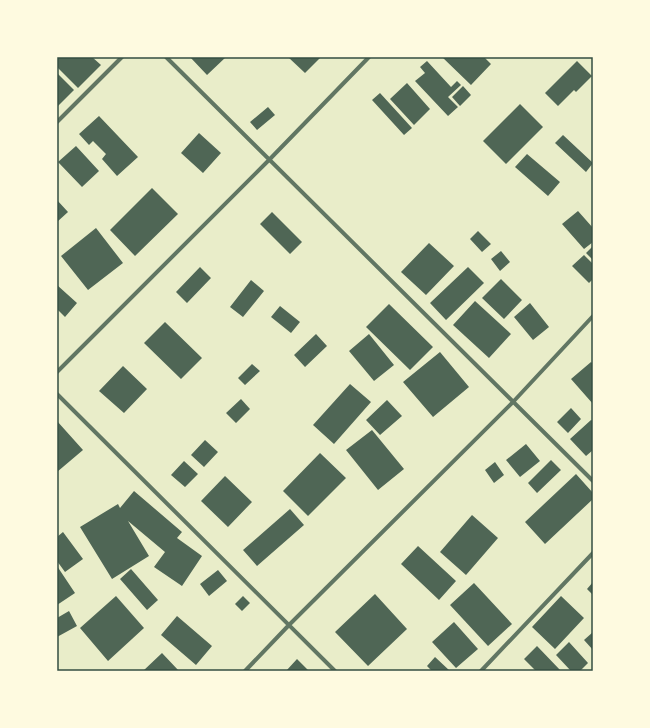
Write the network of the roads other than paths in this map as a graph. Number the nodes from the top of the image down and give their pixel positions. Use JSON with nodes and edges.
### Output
{"nodes":[{"id":1,"x":122,"y":57,"type":"edge"},
{"id":2,"x":166,"y":57,"type":"edge"},
{"id":3,"x":369,"y":57,"type":"edge"},
{"id":4,"x":57,"y":122,"type":"edge"},
{"id":5,"x":269,"y":160,"type":"junction"},
{"id":6,"x":593,"y":316,"type":"edge"},
{"id":7,"x":57,"y":372,"type":"edge"},
{"id":8,"x":57,"y":394,"type":"edge"},
{"id":9,"x":513,"y":402,"type":"junction"},
{"id":10,"x":593,"y":481,"type":"edge"},
{"id":11,"x":593,"y":553,"type":"edge"},
{"id":12,"x":289,"y":625,"type":"junction"},
{"id":13,"x":246,"y":671,"type":"edge"},
{"id":14,"x":335,"y":671,"type":"edge"},
{"id":15,"x":481,"y":671,"type":"edge"}],
"edges":[{"from":1,"to":4,"type":"street"},
{"from":2,"to":5,"type":"street"},
{"from":3,"to":5,"type":"street"},
{"from":5,"to":7,"type":"street"},
{"from":5,"to":9,"type":"street"},
{"from":6,"to":9,"type":"street"},
{"from":8,"to":12,"type":"street"},
{"from":9,"to":10,"type":"street"},
{"from":9,"to":12,"type":"street"},
{"from":11,"to":15,"type":"street"},
{"from":12,"to":13,"type":"street"},
{"from":12,"to":14,"type":"street"}]}
